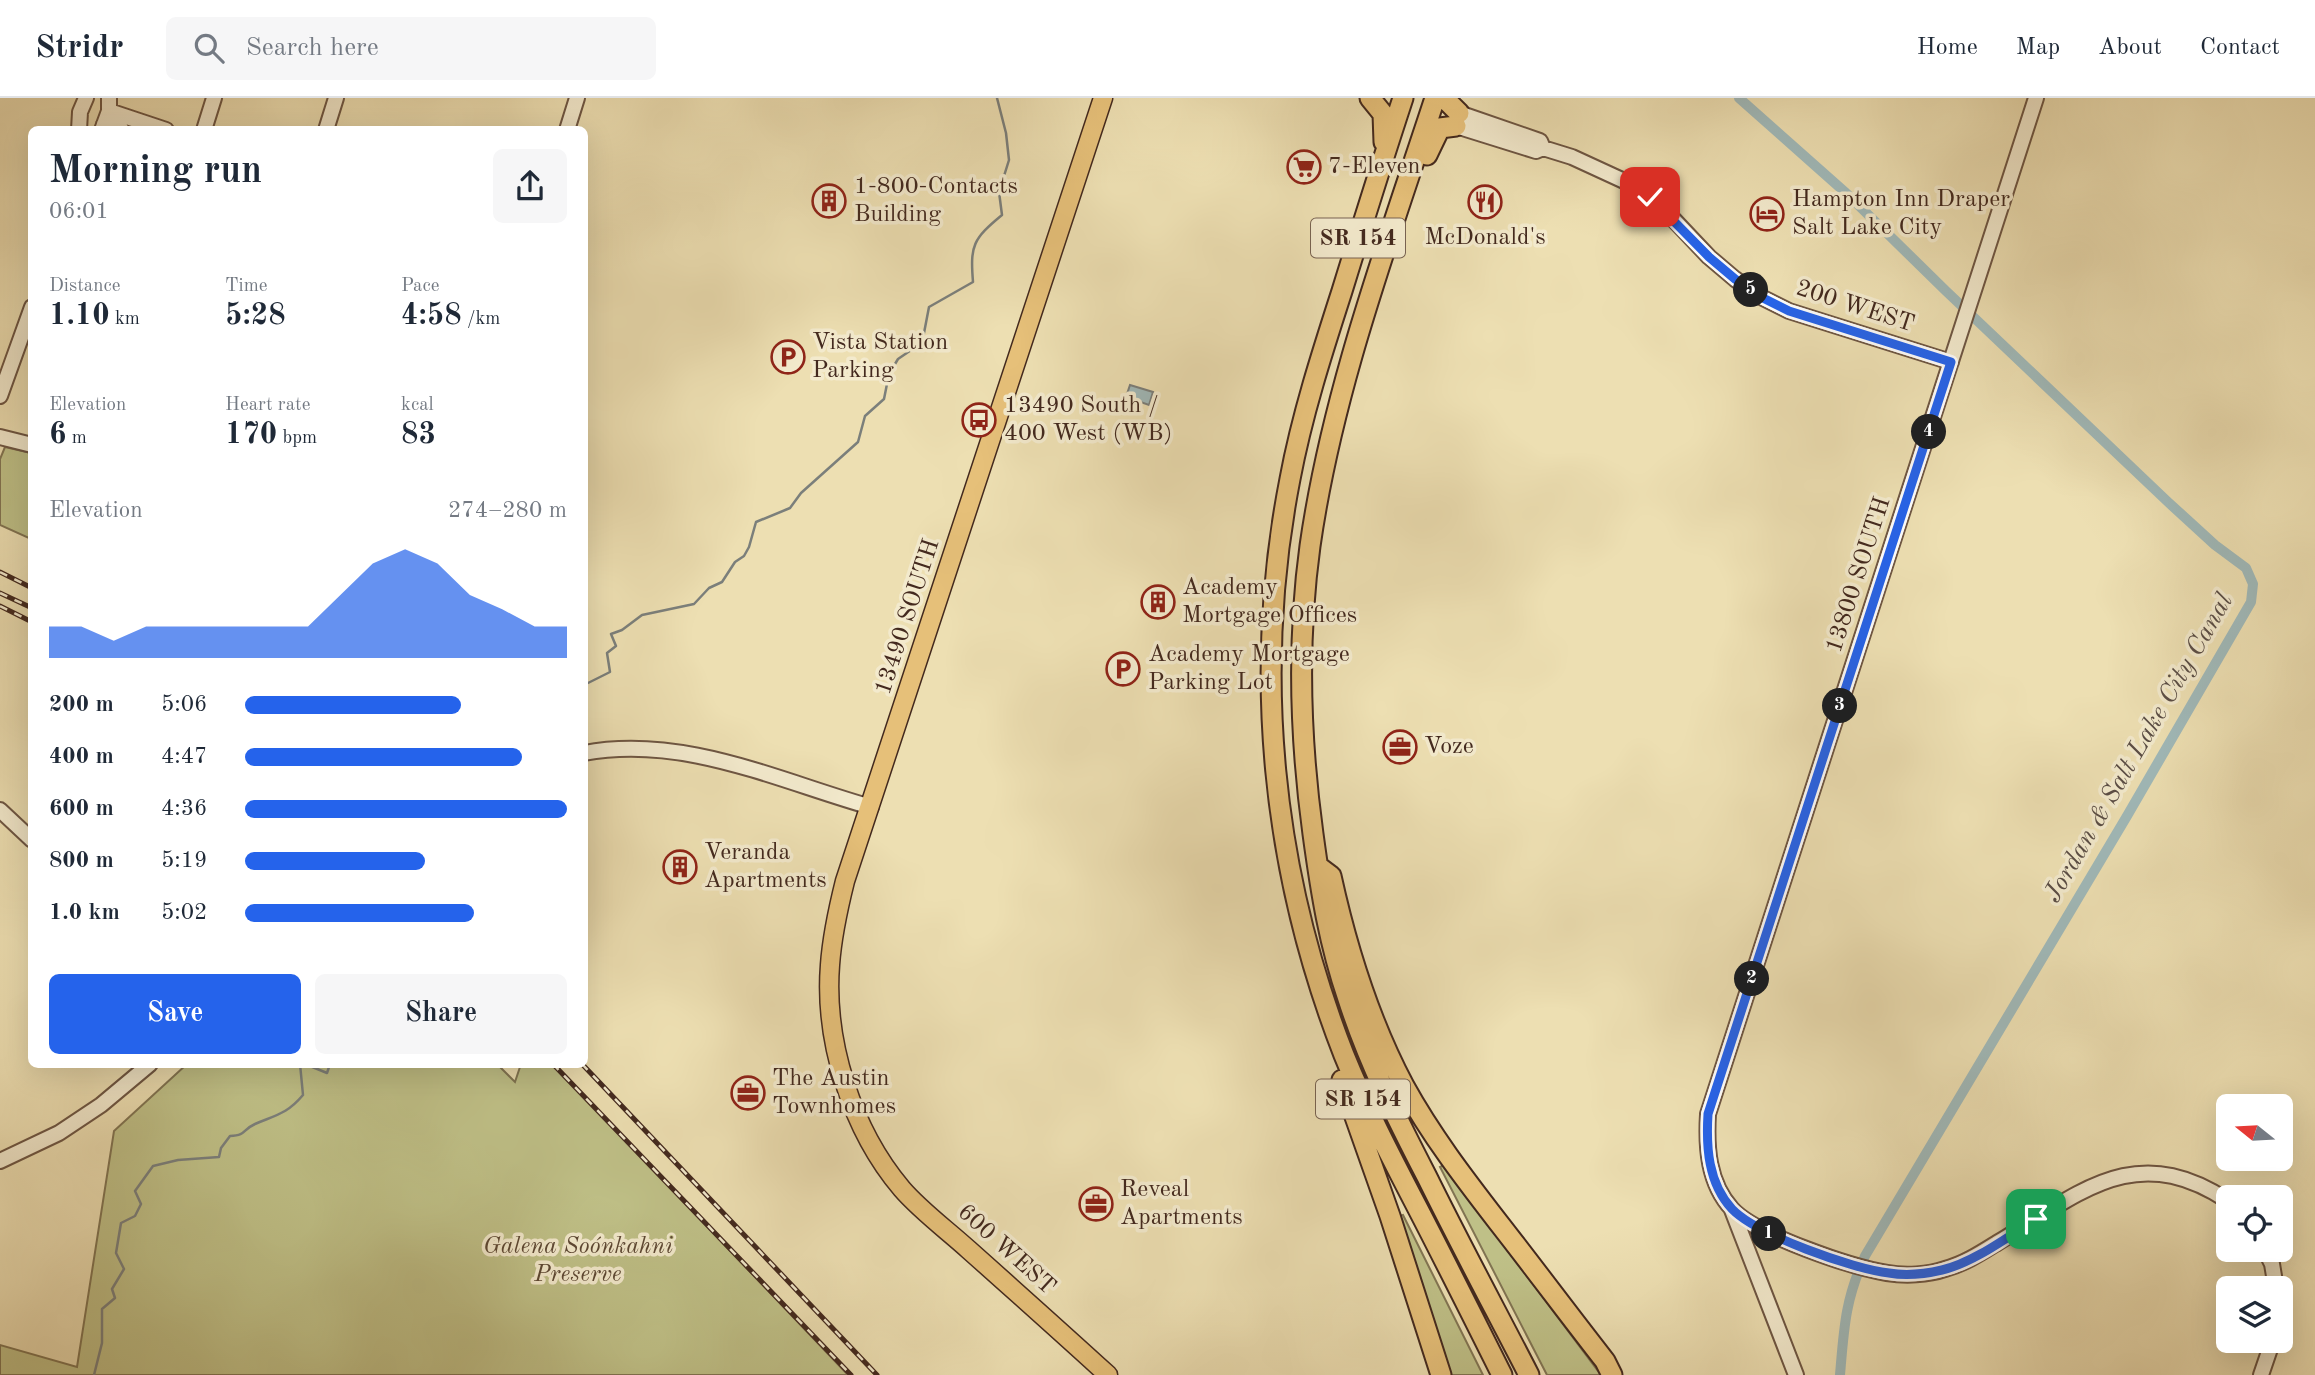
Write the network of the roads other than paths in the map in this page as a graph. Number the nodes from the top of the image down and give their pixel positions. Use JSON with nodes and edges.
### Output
{"nodes":[{"id":1,"x":86,"y":98,"type":"edge"},
{"id":2,"x":214,"y":98,"type":"edge"},
{"id":3,"x":336,"y":98,"type":"edge"},
{"id":4,"x":577,"y":98,"type":"edge"},
{"id":5,"x":1103,"y":98,"type":"edge"},
{"id":6,"x":1370,"y":98,"type":"edge"},
{"id":7,"x":1403,"y":98,"type":"edge"},
{"id":8,"x":1435,"y":98,"type":"edge"},
{"id":9,"x":1444,"y":98,"type":"edge"},
{"id":10,"x":2036,"y":98,"type":"edge"},
{"id":11,"x":106,"y":115,"type":"edge"},
{"id":12,"x":1457,"y":120,"type":"junction"},
{"id":13,"x":79,"y":126,"type":"edge"},
{"id":14,"x":150,"y":126,"type":"edge"},
{"id":15,"x":205,"y":126,"type":"edge"},
{"id":16,"x":327,"y":126,"type":"edge"},
{"id":17,"x":568,"y":126,"type":"edge"},
{"id":18,"x":1382,"y":160,"type":"junction"},
{"id":19,"x":1396,"y":219,"type":"junction"},
{"id":20,"x":28,"y":318,"type":"edge"},
{"id":21,"x":1951,"y":362,"type":"junction"},
{"id":22,"x":0,"y":396,"type":"edge"},
{"id":23,"x":0,"y":437,"type":"edge"},
{"id":24,"x":28,"y":444,"type":"edge"},
{"id":25,"x":588,"y":753,"type":"edge"},
{"id":26,"x":1279,"y":802,"type":"junction"},
{"id":27,"x":871,"y":807,"type":"junction"},
{"id":28,"x":0,"y":810,"type":"edge"},
{"id":29,"x":28,"y":836,"type":"edge"},
{"id":30,"x":1318,"y":867,"type":"junction"},
{"id":31,"x":145,"y":1068,"type":"edge"},
{"id":32,"x":878,"y":1154,"type":"joint"},
{"id":33,"x":0,"y":1161,"type":"edge"},
{"id":34,"x":2216,"y":1193,"type":"edge"},
{"id":35,"x":1730,"y":1207,"type":"junction"},
{"id":36,"x":2269,"y":1353,"type":"edge"},
{"id":37,"x":1609,"y":1368,"type":"edge"},
{"id":38,"x":1108,"y":1375,"type":"edge"},
{"id":39,"x":1438,"y":1375,"type":"edge"},
{"id":40,"x":1502,"y":1375,"type":"edge"},
{"id":41,"x":1529,"y":1375,"type":"edge"},
{"id":42,"x":1620,"y":1375,"type":"edge"},
{"id":43,"x":1796,"y":1375,"type":"edge"},
{"id":44,"x":2261,"y":1375,"type":"edge"}],
"edges":[{"from":1,"to":13,"type":"street"},
{"from":2,"to":15,"type":"street"},
{"from":3,"to":16,"type":"street"},
{"from":4,"to":17,"type":"street"},
{"from":5,"to":27,"type":"main road","name":"13490 SOUTH"},
{"from":6,"to":18,"type":"highway"},
{"from":7,"to":18,"type":"highway","number":"SR 154"},
{"from":8,"to":19,"type":"highway","number":"SR 154"},
{"from":9,"to":12,"type":"highway"},
{"from":10,"to":21,"type":"street","name":"13800 SOUTH"},
{"from":11,"to":14,"type":"street"},
{"from":12,"to":19,"type":"highway"},
{"from":12,"to":21,"type":"street","name":"200 WEST"},
{"from":18,"to":26,"type":"highway","number":"SR 154"},
{"from":19,"to":30,"type":"highway","number":"SR 154"},
{"from":20,"to":22,"type":"street"},
{"from":21,"to":35,"type":"street","name":"13800 SOUTH"},
{"from":23,"to":24,"type":"street"},
{"from":25,"to":27,"type":"street"},
{"from":26,"to":39,"type":"highway"},
{"from":26,"to":40,"type":"highway","number":"SR 154"},
{"from":27,"to":32,"type":"main road","name":"13490 SOUTH"},
{"from":28,"to":29,"type":"street"},
{"from":30,"to":37,"type":"highway"},
{"from":30,"to":41,"type":"highway","number":"SR 154"},
{"from":31,"to":33,"type":"street"},
{"from":32,"to":38,"type":"main road","name":"600 WEST"},
{"from":34,"to":35,"type":"street"},
{"from":35,"to":43,"type":"street"},
{"from":36,"to":44,"type":"street"},
{"from":37,"to":42,"type":"highway"}]}
